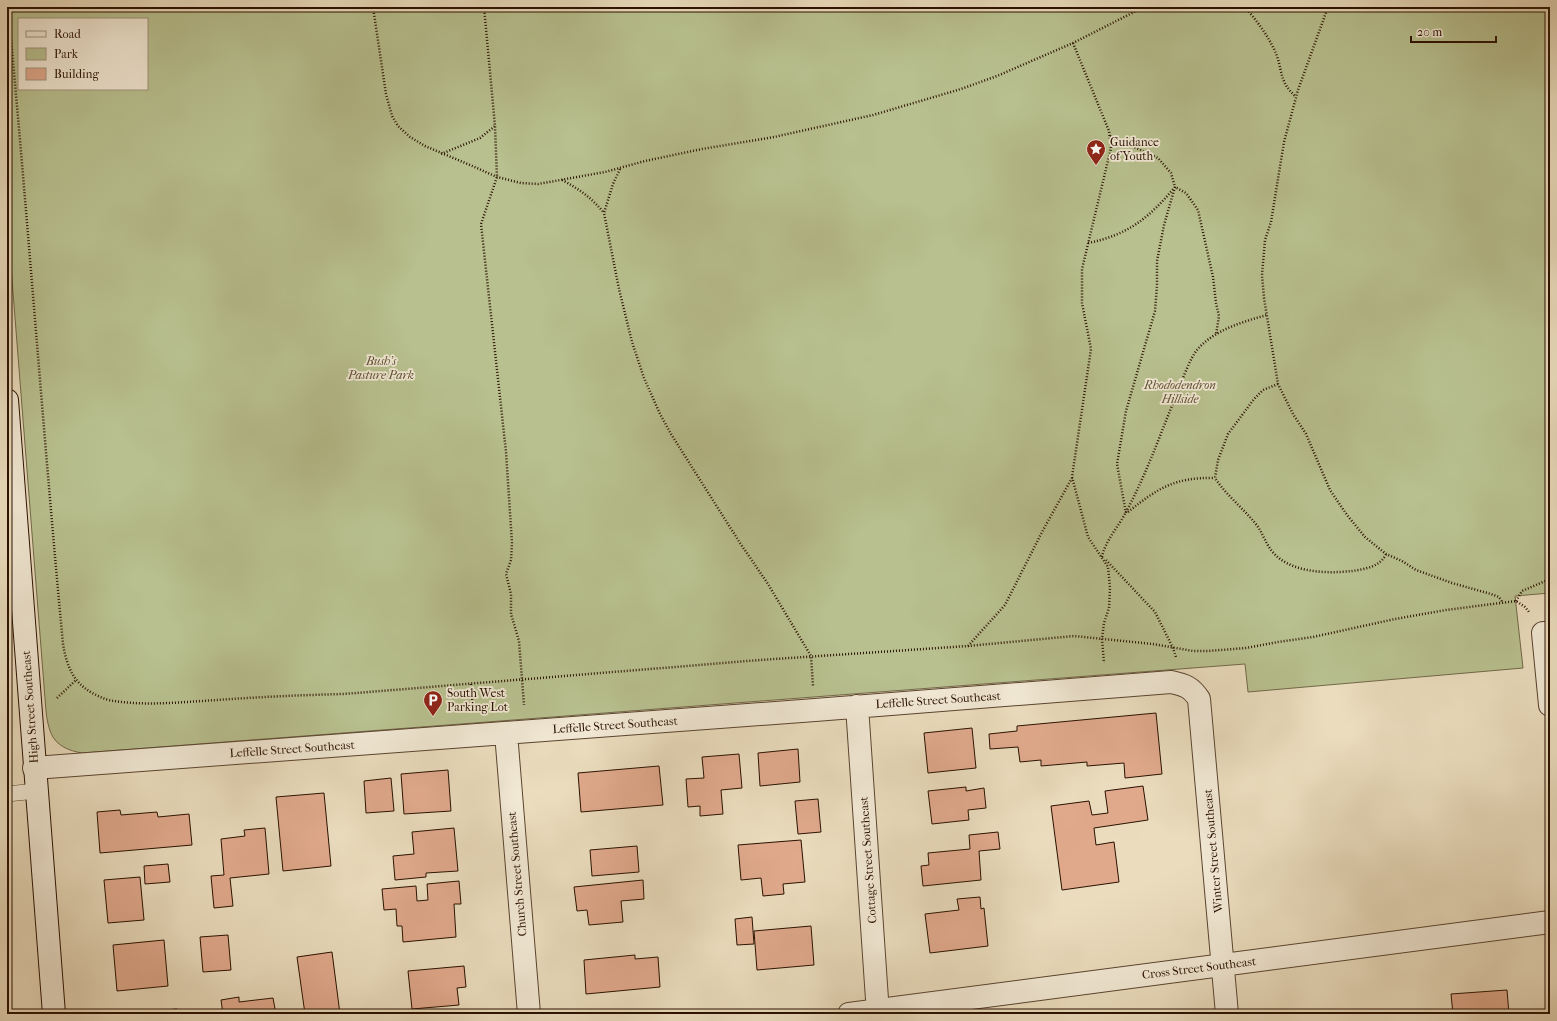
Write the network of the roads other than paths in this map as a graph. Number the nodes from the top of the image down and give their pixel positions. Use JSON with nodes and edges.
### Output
{"nodes":[{"id":1,"x":7,"y":400,"type":"edge"},
{"id":2,"x":7,"y":406,"type":"edge"},
{"id":3,"x":1547,"y":633,"type":"edge"},
{"id":4,"x":1193,"y":691,"type":"joint"},
{"id":5,"x":1550,"y":705,"type":"edge"},
{"id":6,"x":857,"y":706,"type":"junction"},
{"id":7,"x":516,"y":732,"type":"junction"},
{"id":8,"x":34,"y":768,"type":"junction"},
{"id":9,"x":36,"y":791,"type":"junction"},
{"id":10,"x":7,"y":794,"type":"edge"},
{"id":11,"x":1550,"y":922,"type":"edge"},
{"id":12,"x":1223,"y":965,"type":"junction"},
{"id":13,"x":878,"y":1012,"type":"edge"},
{"id":14,"x":54,"y":1014,"type":"edge"},
{"id":15,"x":529,"y":1014,"type":"edge"},
{"id":16,"x":849,"y":1014,"type":"edge"},
{"id":17,"x":1227,"y":1014,"type":"edge"}],
"edges":[{"from":1,"to":2,"type":"street","name":"High Street Southeast"},
{"from":2,"to":8,"type":"street","name":"High Street Southeast"},
{"from":3,"to":5,"type":"street"},
{"from":4,"to":6,"type":"street","name":"Leffelle Street Southeast"},
{"from":4,"to":12,"type":"street","name":"Winter Street Southeast"},
{"from":6,"to":7,"type":"street","name":"Leffelle Street Southeast"},
{"from":6,"to":13,"type":"street","name":"Cottage Street Southeast"},
{"from":7,"to":8,"type":"street","name":"Leffelle Street Southeast"},
{"from":7,"to":15,"type":"street","name":"Church Street Southeast"},
{"from":8,"to":9,"type":"street","name":"High Street Southeast"},
{"from":9,"to":10,"type":"lane"},
{"from":9,"to":14,"type":"street","name":"High Street Southeast"},
{"from":11,"to":12,"type":"street","name":"Cross Street Southeast"},
{"from":12,"to":13,"type":"street","name":"Cross Street Southeast"},
{"from":12,"to":17,"type":"street","name":"Winter Street Southeast"},
{"from":13,"to":16,"type":"street","name":"Cross Street Southeast"}]}
